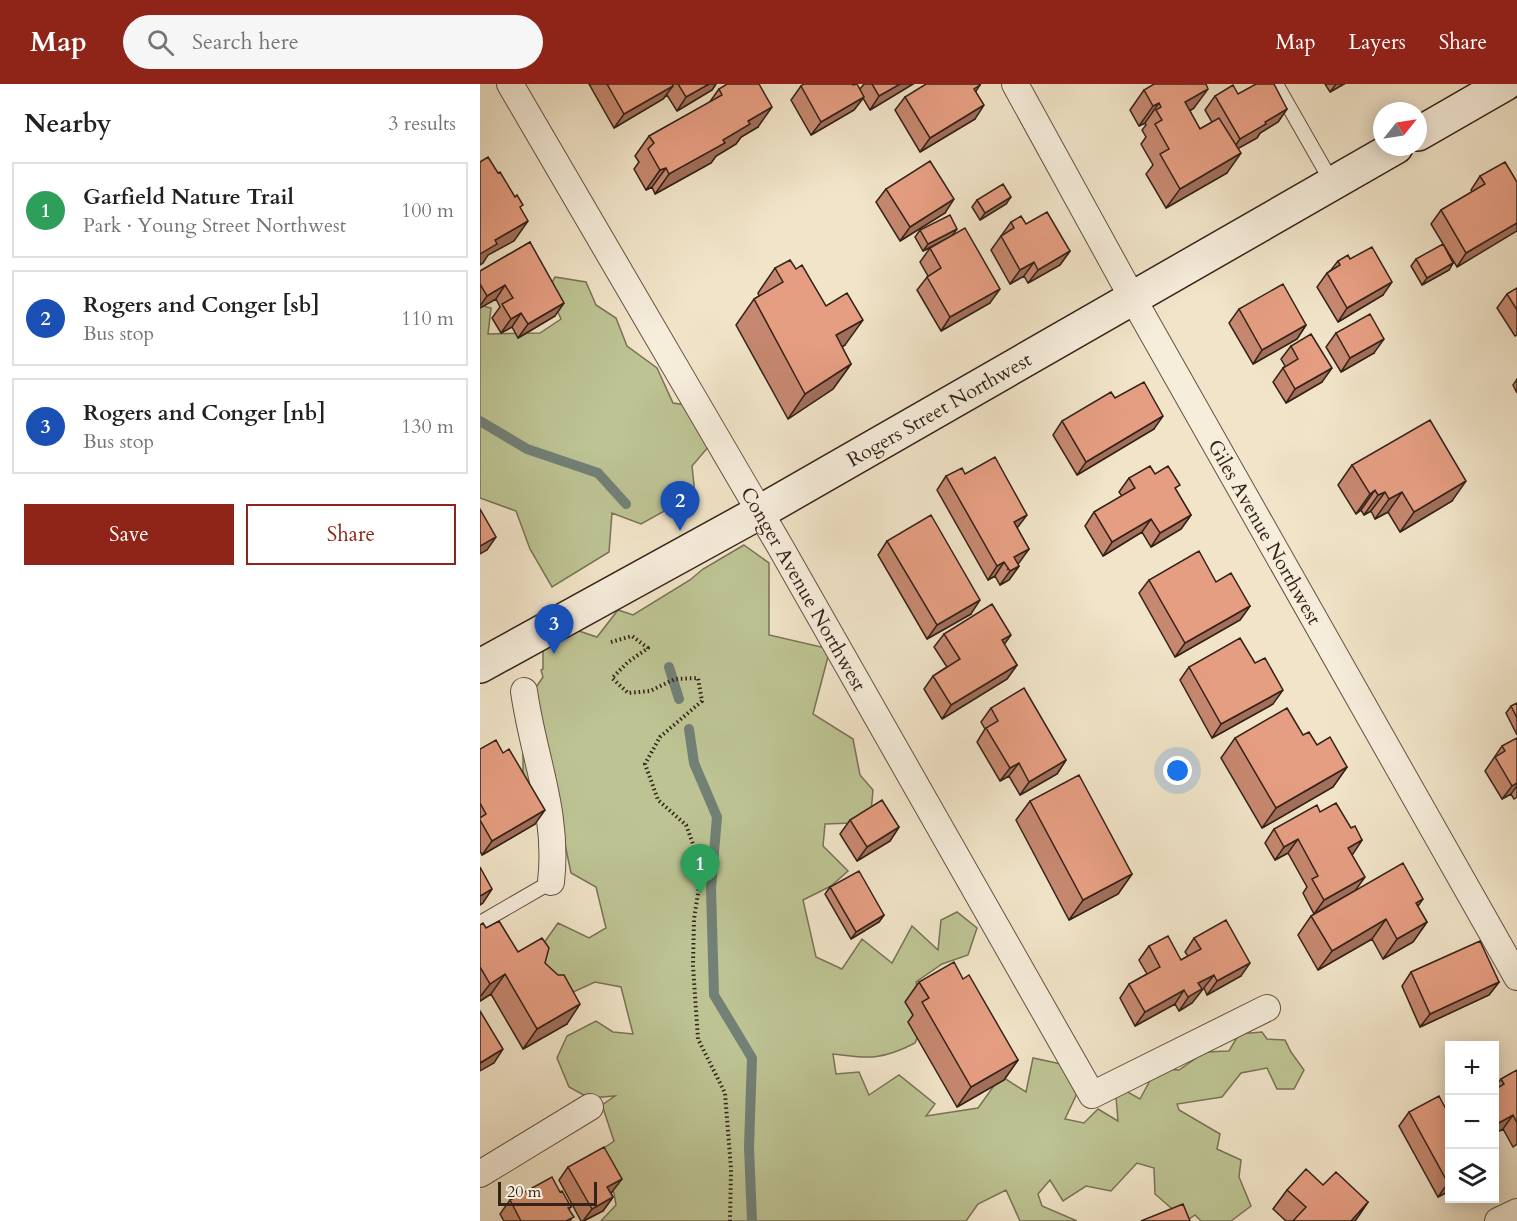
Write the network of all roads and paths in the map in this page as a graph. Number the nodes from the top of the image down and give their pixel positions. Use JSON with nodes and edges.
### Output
{"nodes":[{"id":1,"x":510,"y":84,"type":"edge"},
{"id":2,"x":1016,"y":84,"type":"edge"},
{"id":3,"x":1276,"y":84,"type":"edge"},
{"id":4,"x":1505,"y":84,"type":"edge"},
{"id":5,"x":1427,"y":129,"type":"edge"},
{"id":6,"x":1380,"y":156,"type":"edge"},
{"id":7,"x":1332,"y":184,"type":"junction"},
{"id":8,"x":1132,"y":297,"type":"junction"},
{"id":9,"x":760,"y":512,"type":"junction"},
{"id":10,"x":611,"y":642,"type":"dead end"},
{"id":11,"x":480,"y":666,"type":"edge"},
{"id":12,"x":524,"y":691,"type":"dead end"},
{"id":13,"x":551,"y":882,"type":"joint"},
{"id":14,"x":480,"y":923,"type":"edge"},
{"id":15,"x":1517,"y":977,"type":"edge"},
{"id":16,"x":1267,"y":1008,"type":"dead end"},
{"id":17,"x":590,"y":1107,"type":"dead end"},
{"id":18,"x":480,"y":1174,"type":"edge"},
{"id":19,"x":1517,"y":1212,"type":"edge"},
{"id":20,"x":730,"y":1221,"type":"edge"},
{"id":21,"x":1498,"y":1221,"type":"edge"}],
"edges":[{"from":1,"to":9,"type":"street","name":"Conger Avenue Northwest"},
{"from":2,"to":8,"type":"street","name":"Giles Avenue Northwest"},
{"from":3,"to":7,"type":"lane"},
{"from":4,"to":5,"type":"street"},
{"from":6,"to":7,"type":"street","name":"Rogers Street Northwest"},
{"from":7,"to":8,"type":"street","name":"Rogers Street Northwest"},
{"from":8,"to":9,"type":"street","name":"Rogers Street Northwest"},
{"from":8,"to":15,"type":"street","name":"Giles Avenue Northwest"},
{"from":9,"to":11,"type":"street","name":"Rogers Street Northwest"},
{"from":9,"to":16,"type":"street","name":"Conger Avenue Northwest"},
{"from":10,"to":20,"type":"path"},
{"from":12,"to":13,"type":"street"},
{"from":13,"to":14,"type":"lane"},
{"from":17,"to":18,"type":"street"},
{"from":19,"to":21,"type":"street"}]}
